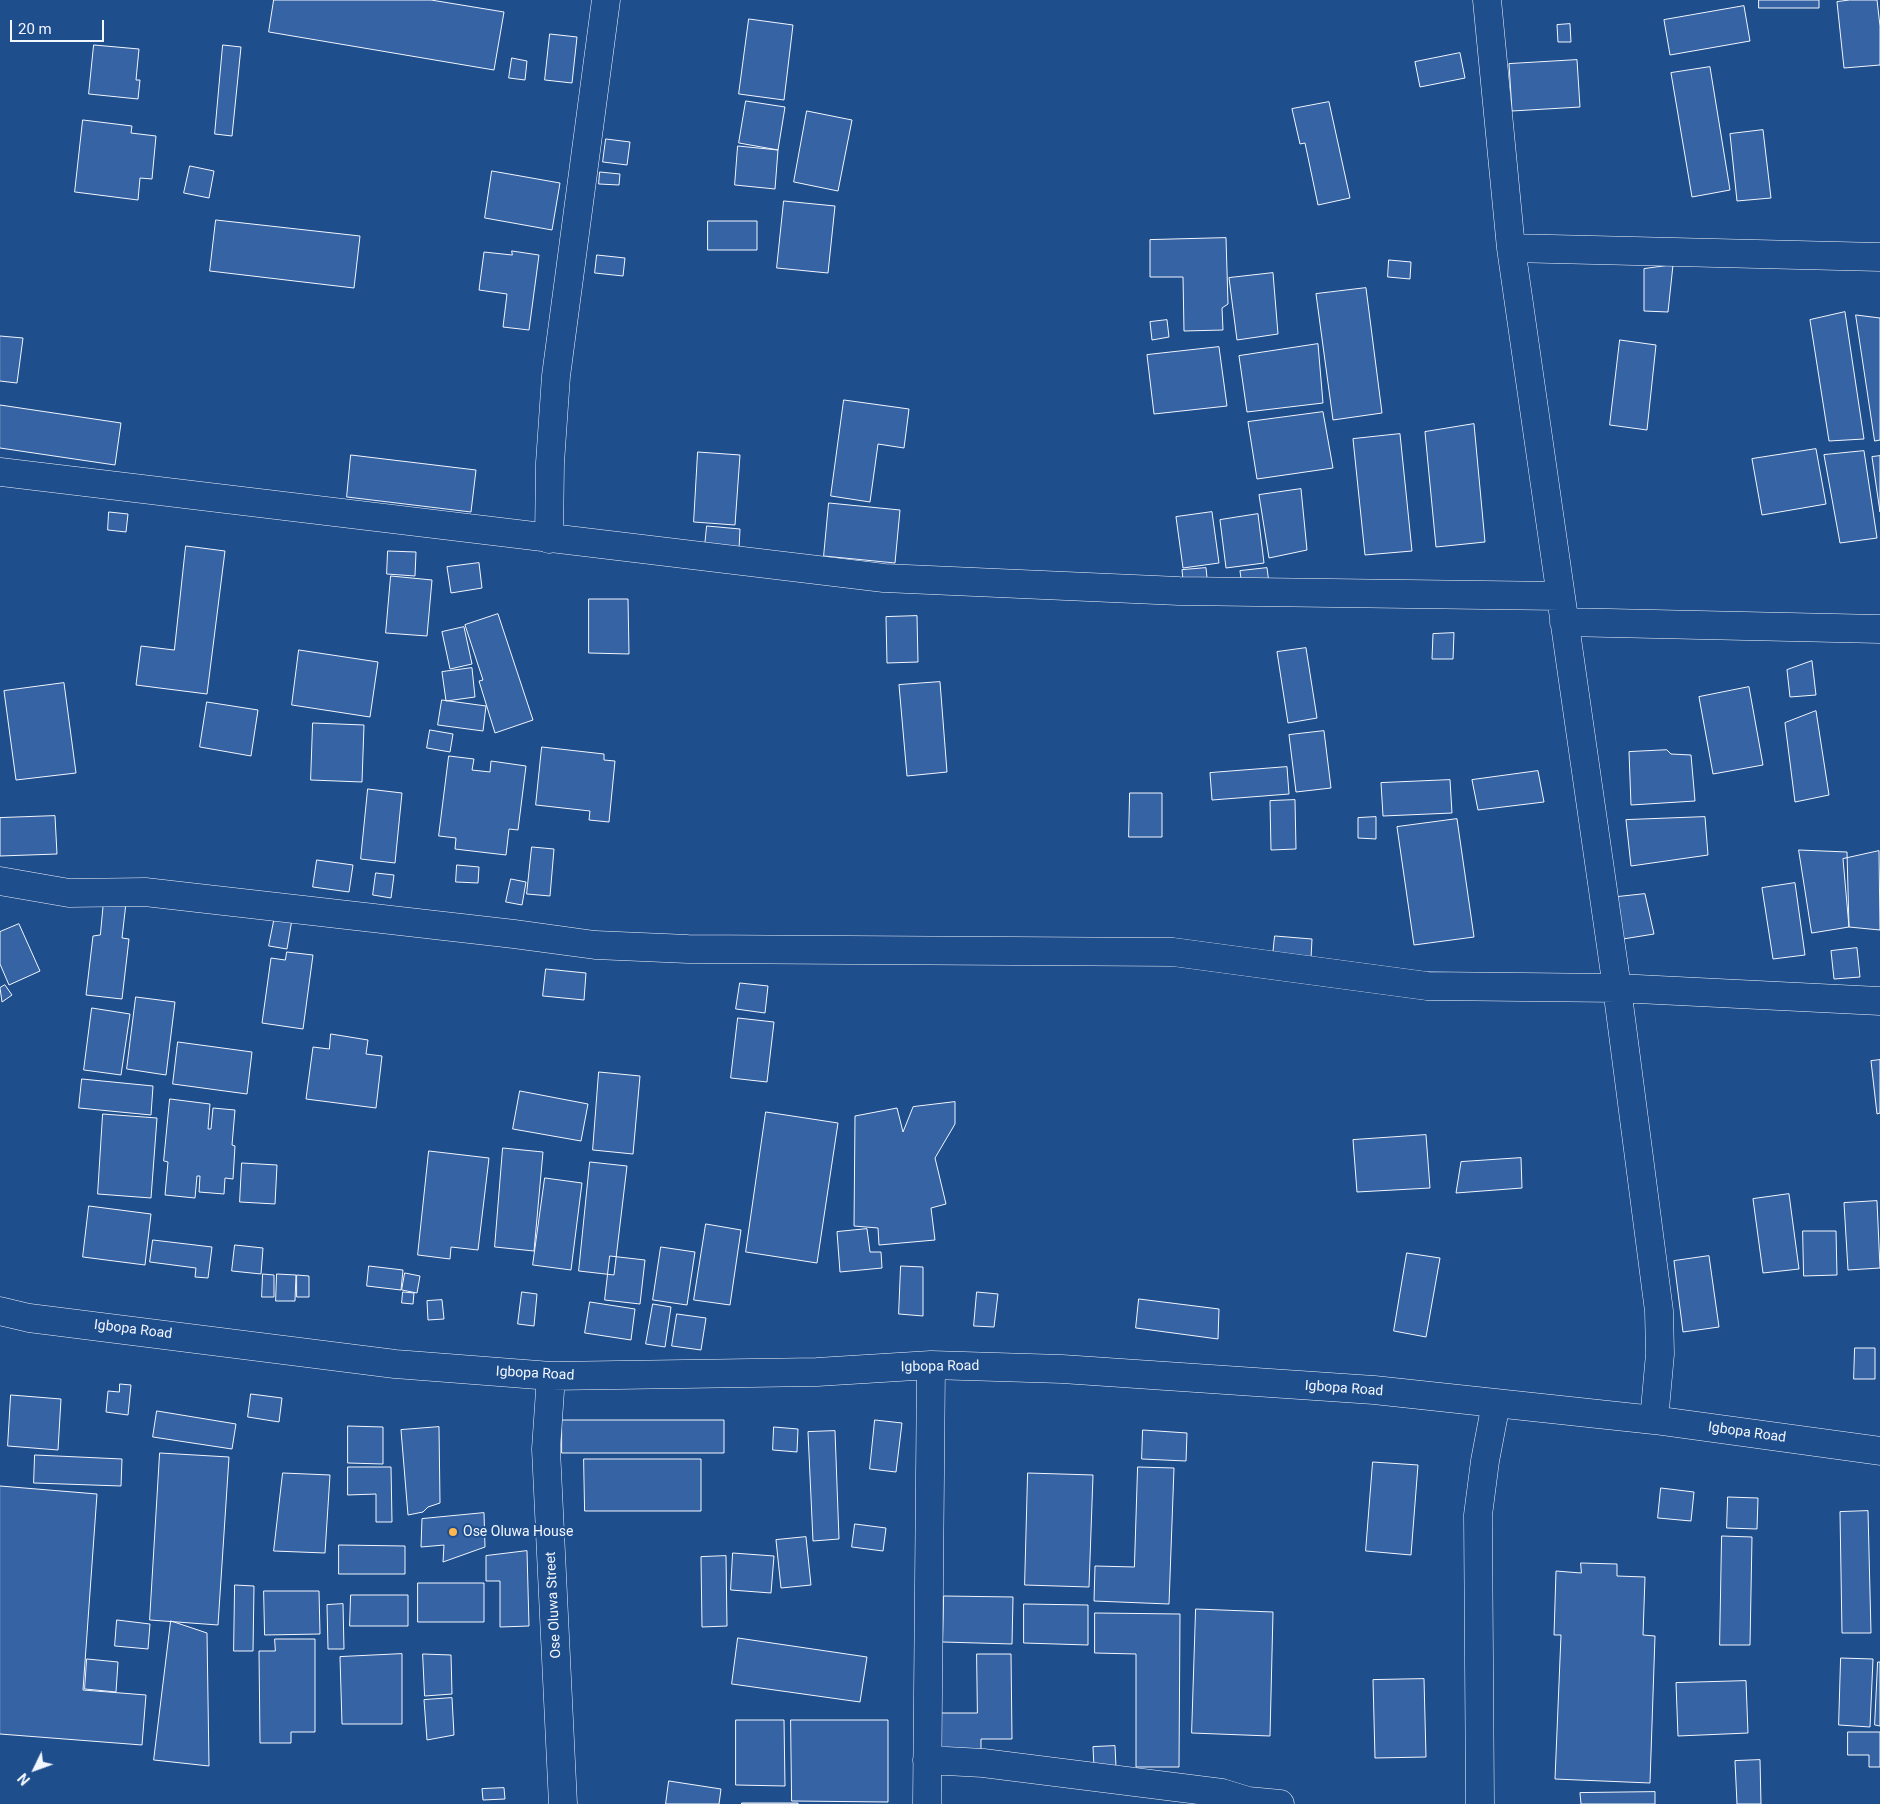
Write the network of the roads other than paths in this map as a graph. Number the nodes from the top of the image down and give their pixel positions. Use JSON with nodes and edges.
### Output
{"nodes":[{"id":1,"x":606,"y":0,"type":"edge"},
{"id":2,"x":1487,"y":0,"type":"edge"},
{"id":3,"x":1511,"y":248,"type":"junction"},
{"id":4,"x":1880,"y":256,"type":"edge"},
{"id":5,"x":0,"y":472,"type":"edge"},
{"id":6,"x":549,"y":539,"type":"junction"},
{"id":7,"x":1560,"y":596,"type":"junction"},
{"id":8,"x":1564,"y":622,"type":"junction"},
{"id":9,"x":1880,"y":629,"type":"edge"},
{"id":10,"x":0,"y":881,"type":"edge"},
{"id":11,"x":1617,"y":988,"type":"junction"},
{"id":12,"x":1880,"y":1001,"type":"edge"},
{"id":13,"x":0,"y":1312,"type":"edge"},
{"id":14,"x":931,"y":1365,"type":"junction"},
{"id":15,"x":551,"y":1376,"type":"junction"},
{"id":16,"x":1496,"y":1403,"type":"junction"},
{"id":17,"x":1654,"y":1420,"type":"junction"},
{"id":18,"x":1880,"y":1451,"type":"edge"},
{"id":19,"x":927,"y":1760,"type":"junction"},
{"id":20,"x":563,"y":1804,"type":"edge"},
{"id":21,"x":927,"y":1804,"type":"edge"},
{"id":22,"x":1280,"y":1804,"type":"edge"},
{"id":23,"x":1480,"y":1804,"type":"edge"}],
"edges":[{"from":1,"to":6,"type":"street"},
{"from":2,"to":3,"type":"street"},
{"from":3,"to":4,"type":"street"},
{"from":3,"to":7,"type":"street"},
{"from":5,"to":6,"type":"street"},
{"from":6,"to":7,"type":"street"},
{"from":7,"to":8,"type":"street"},
{"from":8,"to":9,"type":"street"},
{"from":8,"to":11,"type":"street"},
{"from":10,"to":11,"type":"street"},
{"from":11,"to":12,"type":"street"},
{"from":11,"to":17,"type":"street"},
{"from":13,"to":15,"type":"street","name":"Igbopa Road"},
{"from":14,"to":15,"type":"street","name":"Igbopa Road"},
{"from":14,"to":16,"type":"street","name":"Igbopa Road"},
{"from":14,"to":19,"type":"street"},
{"from":15,"to":20,"type":"street","name":"Ose Oluwa Street"},
{"from":16,"to":17,"type":"street","name":"Igbopa Road"},
{"from":16,"to":23,"type":"street"},
{"from":17,"to":18,"type":"street","name":"Igbopa Road"},
{"from":19,"to":21,"type":"street"},
{"from":19,"to":22,"type":"street"}]}
